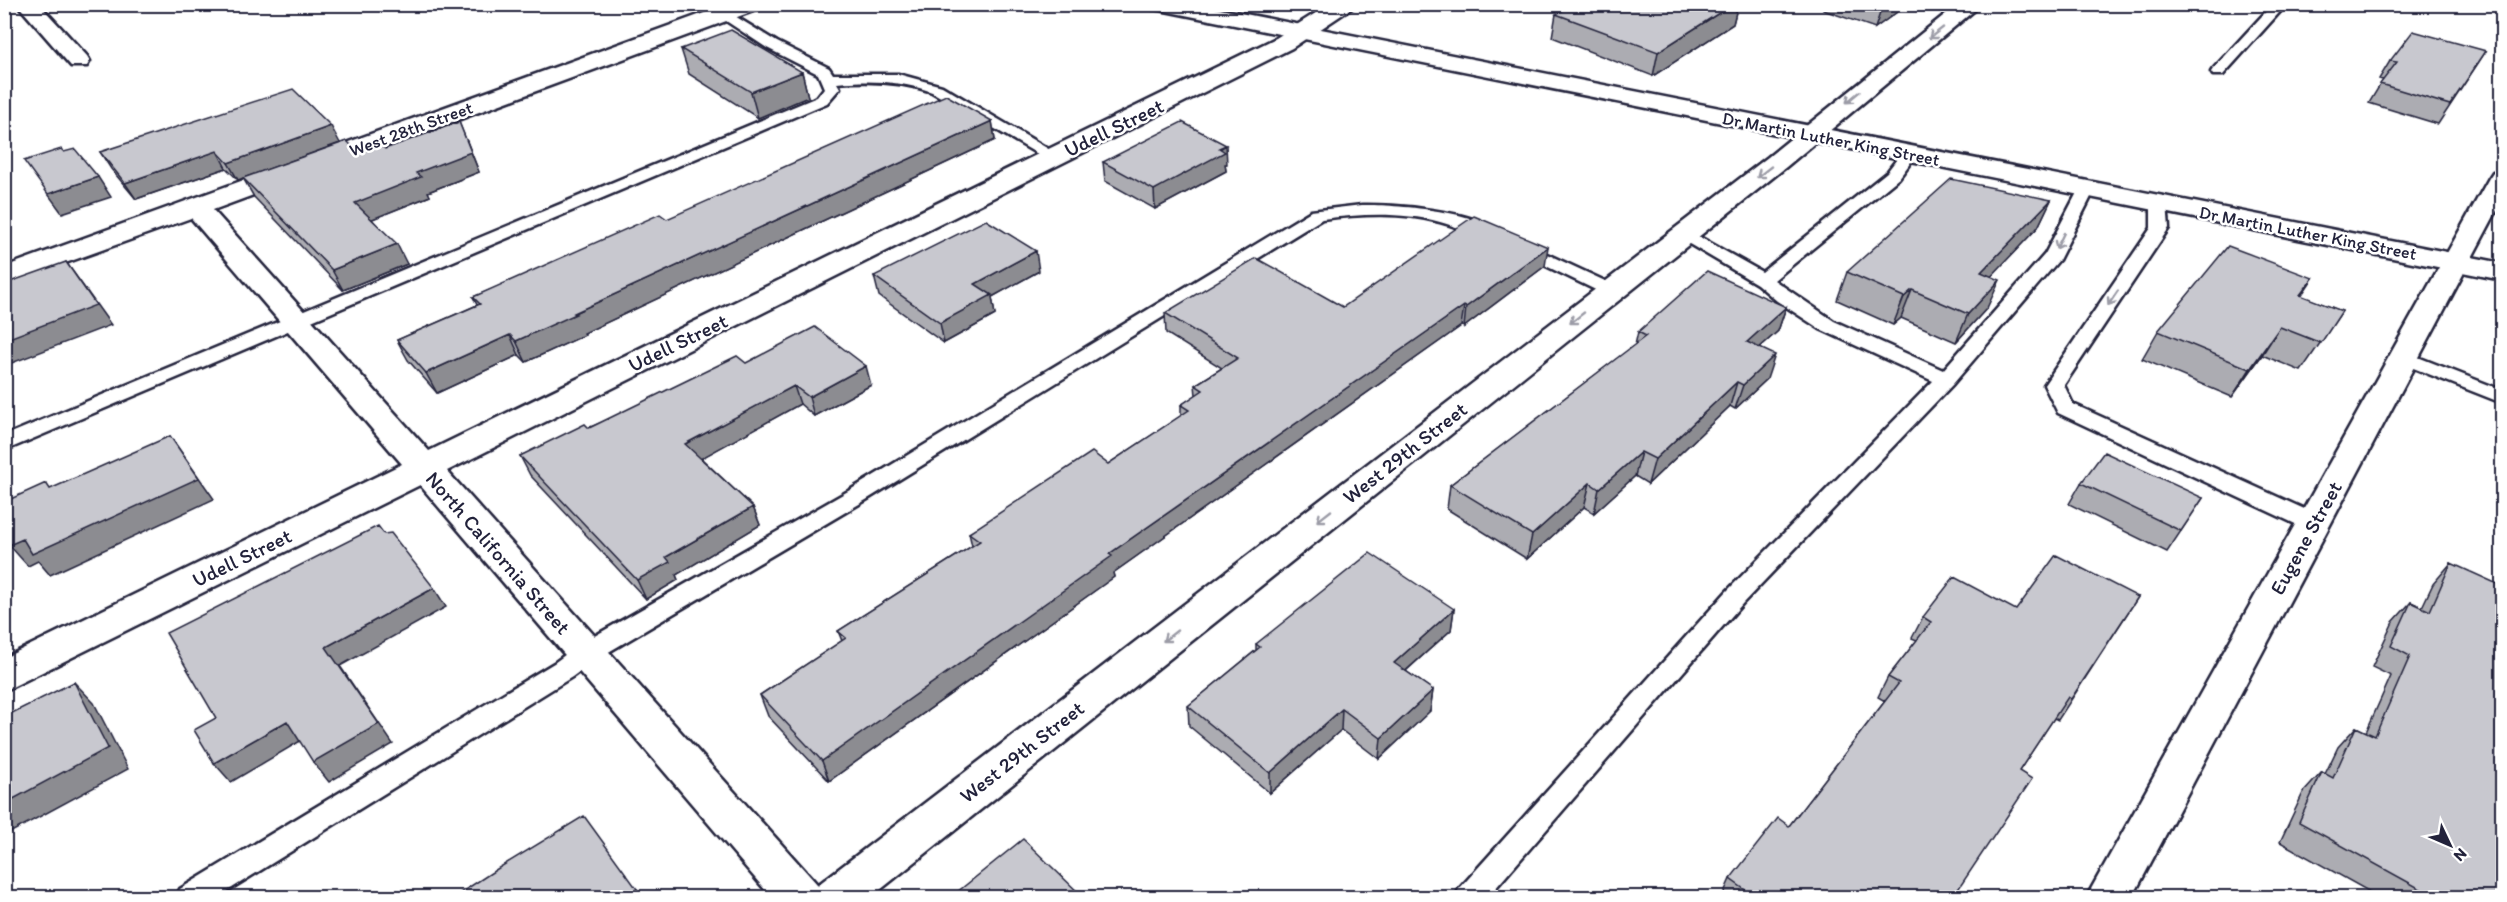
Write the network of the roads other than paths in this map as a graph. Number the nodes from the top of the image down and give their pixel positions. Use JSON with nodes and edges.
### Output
{"nodes":[{"id":1,"x":27,"y":4,"type":"edge"},
{"id":2,"x":751,"y":4,"type":"edge"},
{"id":3,"x":1160,"y":4,"type":"edge"},
{"id":4,"x":1348,"y":4,"type":"edge"},
{"id":5,"x":1972,"y":4,"type":"edge"},
{"id":6,"x":2281,"y":4,"type":"edge"},
{"id":7,"x":725,"y":14,"type":"junction"},
{"id":8,"x":1303,"y":33,"type":"junction"},
{"id":9,"x":79,"y":61,"type":"dead end"},
{"id":10,"x":2218,"y":72,"type":"dead end"},
{"id":11,"x":830,"y":79,"type":"junction"},
{"id":12,"x":1808,"y":134,"type":"junction"},
{"id":13,"x":1909,"y":154,"type":"junction"},
{"id":14,"x":1054,"y":157,"type":"junction"},
{"id":15,"x":2502,"y":178,"type":"edge"},
{"id":16,"x":2087,"y":189,"type":"junction"},
{"id":17,"x":2159,"y":204,"type":"junction"},
{"id":18,"x":196,"y":207,"type":"junction"},
{"id":19,"x":1683,"y":235,"type":"junction"},
{"id":20,"x":2457,"y":262,"type":"junction"},
{"id":21,"x":2502,"y":272,"type":"edge"},
{"id":22,"x":4,"y":277,"type":"edge"},
{"id":23,"x":1763,"y":280,"type":"junction"},
{"id":24,"x":1612,"y":291,"type":"junction"},
{"id":25,"x":297,"y":322,"type":"junction"},
{"id":26,"x":2405,"y":358,"type":"junction"},
{"id":27,"x":1946,"y":379,"type":"junction"},
{"id":28,"x":2502,"y":397,"type":"edge"},
{"id":29,"x":4,"y":444,"type":"edge"},
{"id":30,"x":424,"y":468,"type":"junction"},
{"id":31,"x":2314,"y":523,"type":"junction"},
{"id":32,"x":586,"y":653,"type":"junction"},
{"id":33,"x":4,"y":676,"type":"edge"},
{"id":34,"x":190,"y":897,"type":"edge"},
{"id":35,"x":801,"y":897,"type":"edge"},
{"id":36,"x":835,"y":897,"type":"edge"},
{"id":37,"x":1469,"y":897,"type":"edge"},
{"id":38,"x":2108,"y":897,"type":"edge"}],
"edges":[{"from":1,"to":9,"type":"street"},
{"from":2,"to":7,"type":"street","name":"West 28th Street"},
{"from":3,"to":8,"type":"street","name":"Dr Martin Luther King Street"},
{"from":4,"to":8,"type":"street","name":"Udell Street"},
{"from":5,"to":12,"type":"street","name":"West 29th Street","one_way":true},
{"from":6,"to":10,"type":"lane"},
{"from":7,"to":11,"type":"lane"},
{"from":7,"to":18,"type":"street","name":"West 28th Street"},
{"from":8,"to":12,"type":"street","name":"Dr Martin Luther King Street"},
{"from":8,"to":14,"type":"street","name":"Udell Street"},
{"from":11,"to":14,"type":"lane"},
{"from":11,"to":25,"type":"lane"},
{"from":12,"to":13,"type":"street","name":"Dr Martin Luther King Street"},
{"from":12,"to":19,"type":"street","name":"West 29th Street","one_way":true},
{"from":13,"to":16,"type":"street","name":"Dr Martin Luther King Street"},
{"from":13,"to":23,"type":"lane"},
{"from":14,"to":30,"type":"street","name":"Udell Street"},
{"from":15,"to":20,"type":"street","name":"Eugene Street"},
{"from":16,"to":17,"type":"street","name":"Dr Martin Luther King Street"},
{"from":16,"to":27,"type":"lane","one_way":true},
{"from":17,"to":20,"type":"street","name":"Dr Martin Luther King Street"},
{"from":17,"to":31,"type":"lane","one_way":true},
{"from":18,"to":22,"type":"street","name":"West 28th Street"},
{"from":18,"to":25,"type":"street","name":"North California Street"},
{"from":19,"to":23,"type":"lane"},
{"from":19,"to":24,"type":"street","name":"West 29th Street"},
{"from":20,"to":21,"type":"street","name":"Dr Martin Luther King Street"},
{"from":20,"to":26,"type":"street","name":"Eugene Street"},
{"from":23,"to":27,"type":"lane"},
{"from":24,"to":32,"type":"lane"},
{"from":24,"to":36,"type":"street","name":"West 29th Street","one_way":true},
{"from":25,"to":29,"type":"lane"},
{"from":25,"to":30,"type":"street","name":"North California Street"},
{"from":26,"to":28,"type":"lane"},
{"from":26,"to":31,"type":"street","name":"Eugene Street"},
{"from":27,"to":37,"type":"lane"},
{"from":30,"to":32,"type":"street","name":"North California Street"},
{"from":30,"to":33,"type":"street","name":"Udell Street"},
{"from":31,"to":38,"type":"street","name":"Eugene Street"},
{"from":32,"to":34,"type":"lane"},
{"from":32,"to":35,"type":"street","name":"North California Street"}]}
